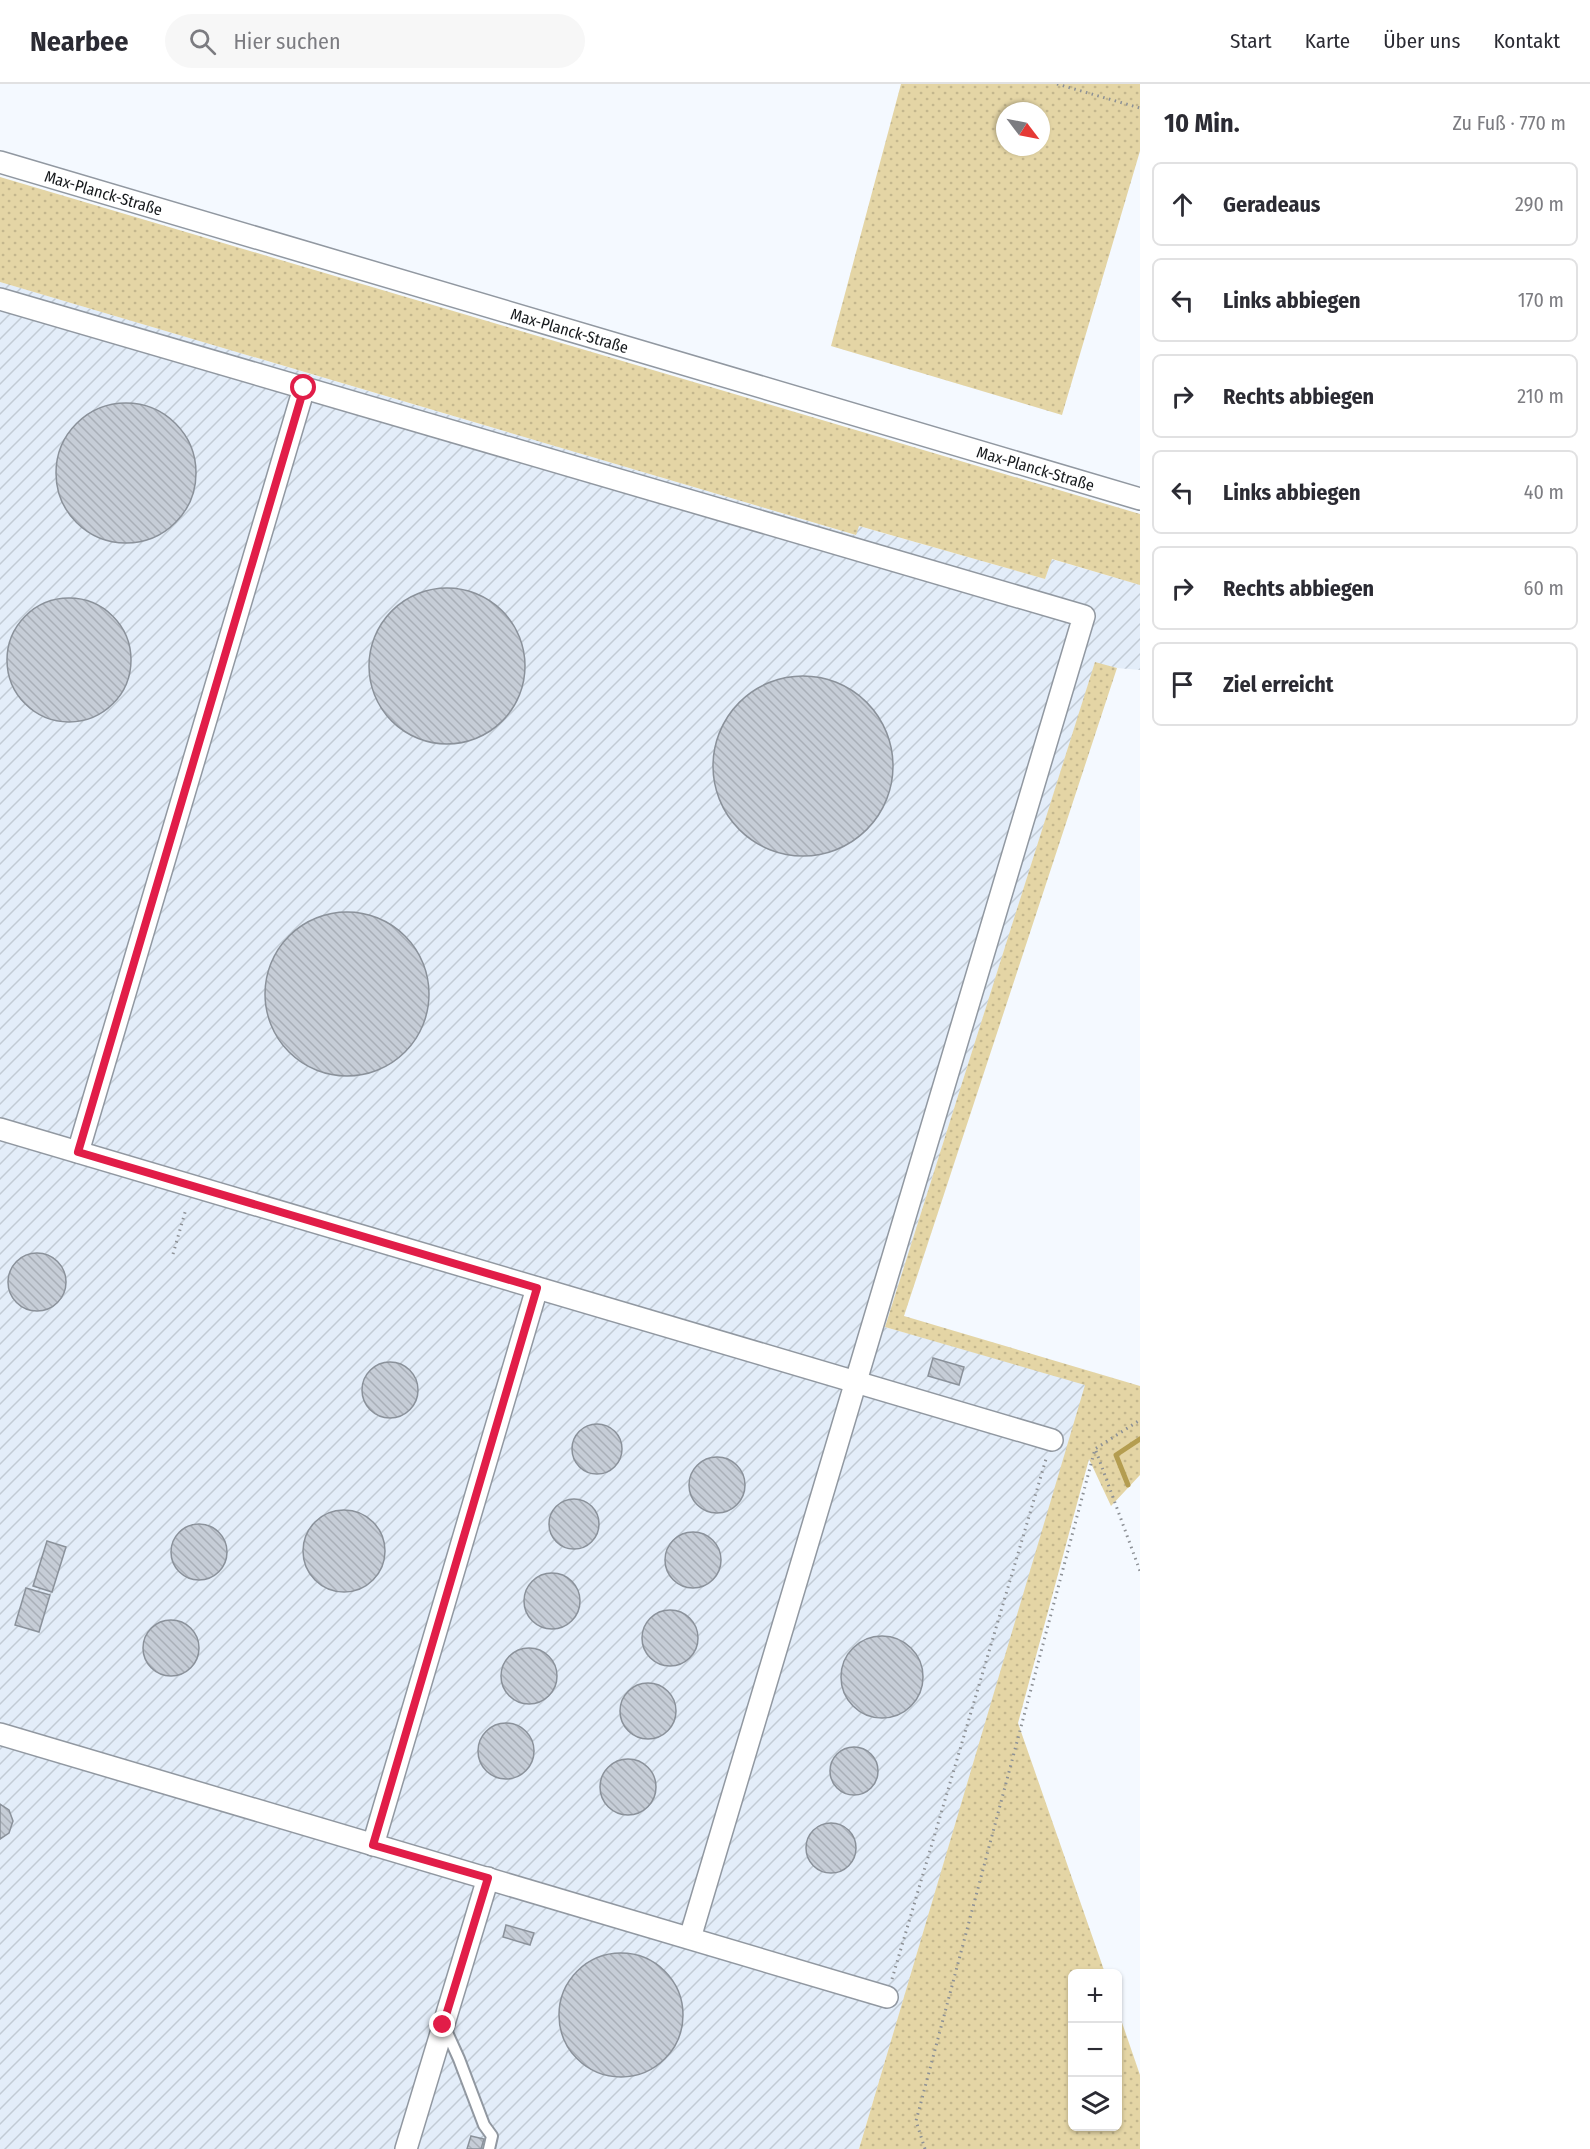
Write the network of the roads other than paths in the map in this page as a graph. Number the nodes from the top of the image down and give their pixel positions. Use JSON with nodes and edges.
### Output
{"nodes":[{"id":1,"x":0,"y":162,"type":"edge"},
{"id":2,"x":0,"y":299,"type":"edge"},
{"id":3,"x":304,"y":388,"type":"junction"},
{"id":4,"x":1140,"y":499,"type":"edge"},
{"id":5,"x":0,"y":1129,"type":"edge"},
{"id":6,"x":78,"y":1152,"type":"junction"},
{"id":7,"x":537,"y":1288,"type":"junction"},
{"id":8,"x":854,"y":1381,"type":"junction"},
{"id":9,"x":1052,"y":1440,"type":"road end"},
{"id":10,"x":0,"y":1734,"type":"edge"},
{"id":11,"x":373,"y":1845,"type":"junction"},
{"id":12,"x":488,"y":1878,"type":"junction"},
{"id":13,"x":690,"y":1938,"type":"junction"},
{"id":14,"x":887,"y":1997,"type":"road end"},
{"id":15,"x":443,"y":2025,"type":"junction"},
{"id":16,"x":406,"y":2149,"type":"edge"},
{"id":17,"x":489,"y":2149,"type":"edge"}],
"edges":[{"from":1,"to":4,"type":"street","name":"Max-Planck-Straße"},
{"from":2,"to":3,"type":"street"},
{"from":3,"to":6,"type":"street"},
{"from":3,"to":8,"type":"street"},
{"from":5,"to":6,"type":"street"},
{"from":6,"to":7,"type":"street"},
{"from":7,"to":8,"type":"street"},
{"from":7,"to":11,"type":"street"},
{"from":8,"to":9,"type":"street"},
{"from":8,"to":13,"type":"street"},
{"from":10,"to":11,"type":"street"},
{"from":11,"to":12,"type":"street"},
{"from":12,"to":13,"type":"street"},
{"from":12,"to":15,"type":"street"},
{"from":13,"to":14,"type":"street"},
{"from":15,"to":16,"type":"street"},
{"from":15,"to":17,"type":"lane"}]}
